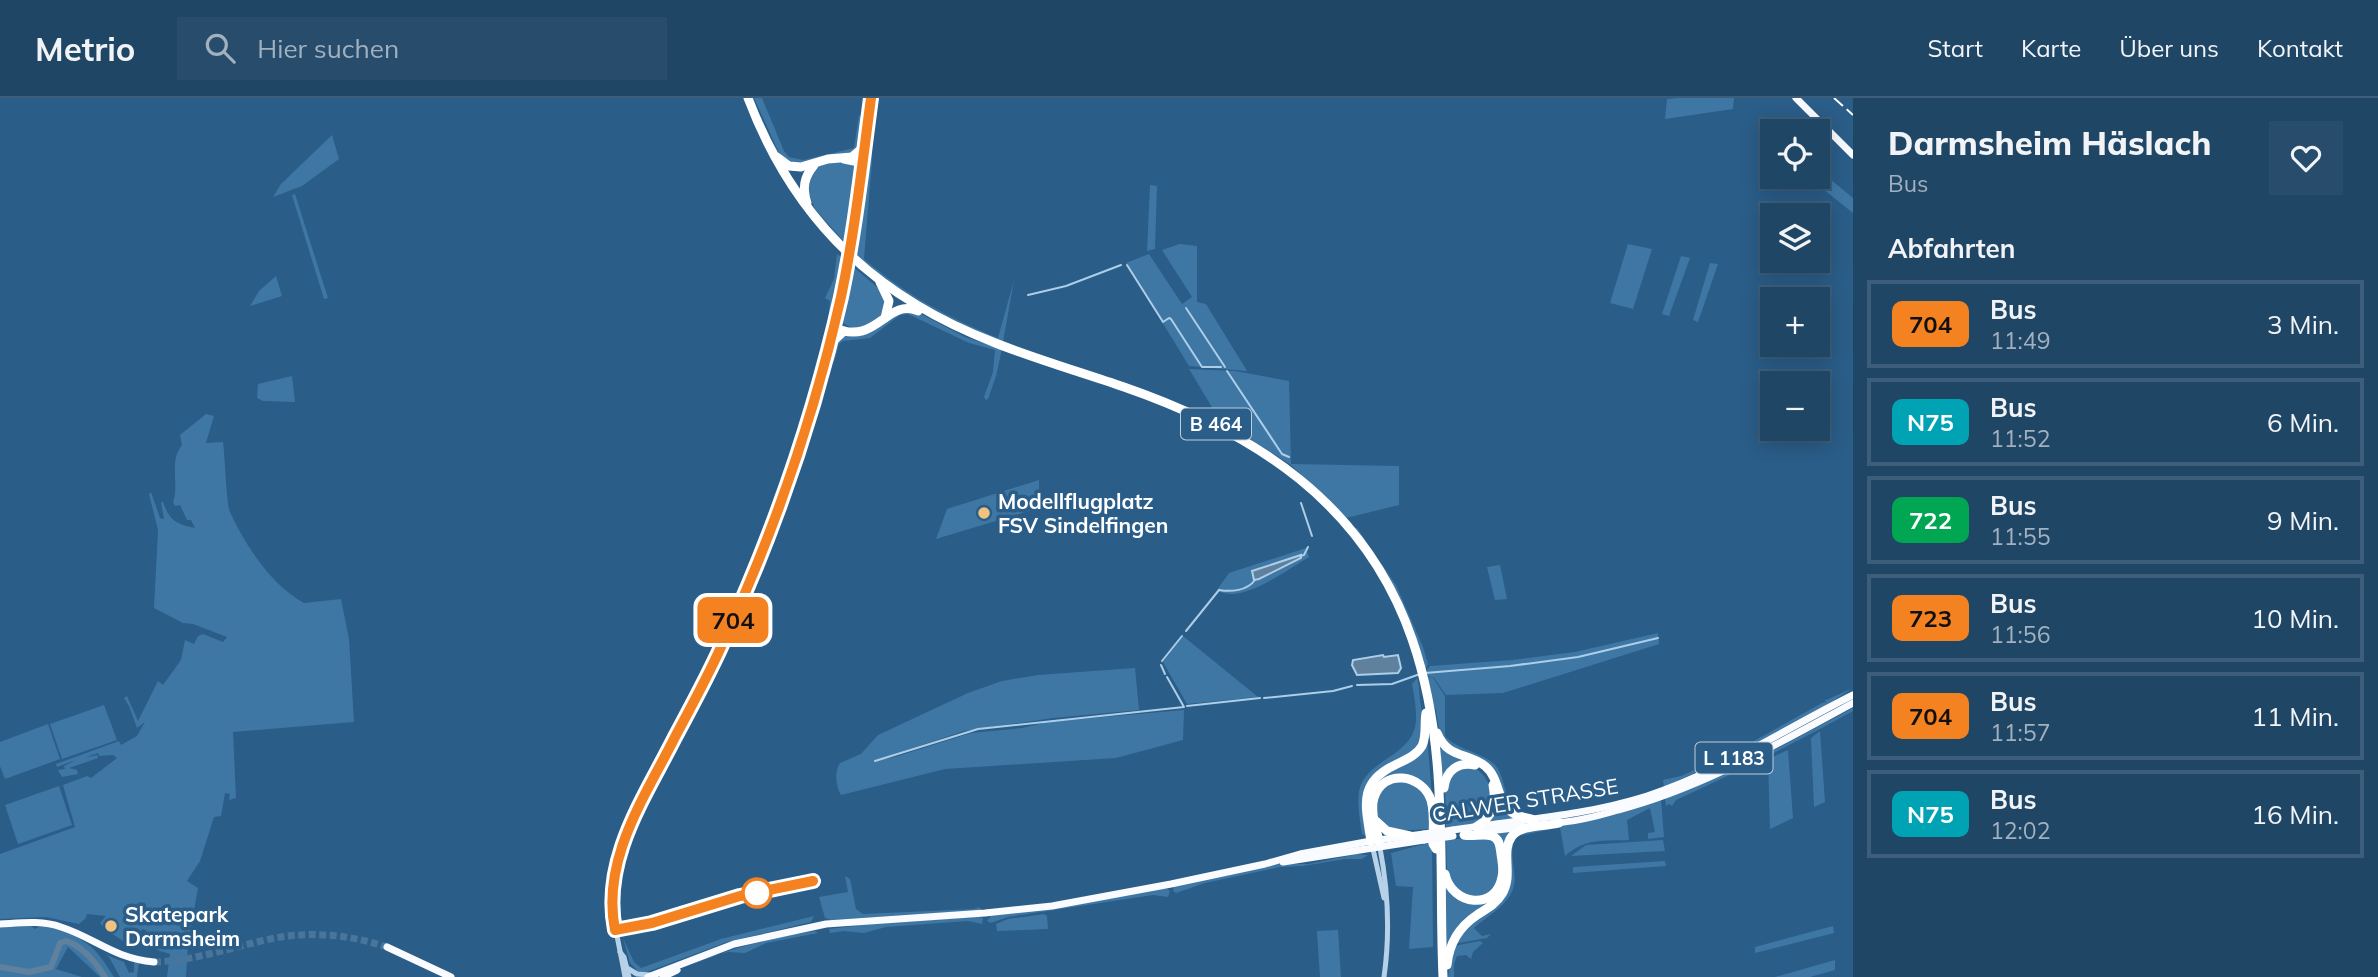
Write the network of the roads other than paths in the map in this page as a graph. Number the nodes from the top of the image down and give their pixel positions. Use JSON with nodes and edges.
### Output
{"nodes":[{"id":1,"x":748,"y":98,"type":"edge"},
{"id":2,"x":871,"y":98,"type":"edge"},
{"id":3,"x":1796,"y":98,"type":"edge"},
{"id":4,"x":865,"y":146,"type":"junction"},
{"id":5,"x":771,"y":151,"type":"junction"},
{"id":6,"x":1853,"y":155,"type":"edge"},
{"id":7,"x":847,"y":158,"type":"junction"},
{"id":8,"x":864,"y":161,"type":"junction"},
{"id":9,"x":815,"y":163,"type":"junction"},
{"id":10,"x":810,"y":211,"type":"junction"},
{"id":11,"x":878,"y":279,"type":"junction"},
{"id":12,"x":933,"y":315,"type":"junction"},
{"id":13,"x":884,"y":319,"type":"junction"},
{"id":14,"x":834,"y":325,"type":"junction"},
{"id":15,"x":848,"y":331,"type":"junction"},
{"id":16,"x":829,"y":345,"type":"junction"},
{"id":17,"x":1422,"y":682,"type":"junction"},
{"id":18,"x":1853,"y":695,"type":"edge"},
{"id":19,"x":1428,"y":701,"type":"junction"},
{"id":20,"x":1852,"y":704,"type":"edge"},
{"id":21,"x":1426,"y":713,"type":"junction"},
{"id":22,"x":1441,"y":810,"type":"junction"},
{"id":23,"x":1375,"y":820,"type":"junction"},
{"id":24,"x":1534,"y":820,"type":"junction"},
{"id":25,"x":1559,"y":823,"type":"junction"},
{"id":26,"x":1476,"y":827,"type":"junction"},
{"id":27,"x":1453,"y":833,"type":"junction"},
{"id":28,"x":1464,"y":835,"type":"junction"},
{"id":29,"x":1410,"y":836,"type":"junction"},
{"id":30,"x":1424,"y":837,"type":"junction"},
{"id":31,"x":1376,"y":845,"type":"junction"},
{"id":32,"x":1439,"y":852,"type":"junction"},
{"id":33,"x":0,"y":924,"type":"edge"},
{"id":34,"x":387,"y":947,"type":"tunnel mouth"},
{"id":35,"x":695,"y":958,"type":"junction"},
{"id":36,"x":150,"y":962,"type":"tunnel mouth"},
{"id":37,"x":625,"y":968,"type":"junction"},
{"id":38,"x":651,"y":976,"type":"edge"},
{"id":39,"x":451,"y":977,"type":"edge"},
{"id":40,"x":625,"y":977,"type":"edge"},
{"id":41,"x":663,"y":977,"type":"edge"},
{"id":42,"x":1384,"y":977,"type":"edge"},
{"id":43,"x":1437,"y":977,"type":"edge"},
{"id":44,"x":1445,"y":977,"type":"edge"}],
"edges":[{"from":1,"to":5,"type":"highway","number":"B 464"},
{"from":2,"to":4,"type":"street"},
{"from":3,"to":6,"type":"main road"},
{"from":4,"to":7,"type":"highway"},
{"from":4,"to":8,"type":"street"},
{"from":5,"to":9,"type":"highway"},
{"from":5,"to":10,"type":"highway","number":"B 464"},
{"from":7,"to":8,"type":"highway"},
{"from":7,"to":9,"type":"highway"},
{"from":8,"to":14,"type":"street","bridge":true},
{"from":9,"to":10,"type":"highway"},
{"from":10,"to":11,"type":"highway","number":"B 464"},
{"from":11,"to":12,"type":"highway","number":"B 464"},
{"from":11,"to":13,"type":"highway"},
{"from":12,"to":13,"type":"highway"},
{"from":12,"to":17,"type":"highway","number":"B 464"},
{"from":13,"to":15,"type":"highway"},
{"from":14,"to":15,"type":"highway"},
{"from":14,"to":16,"type":"street"},
{"from":15,"to":16,"type":"highway"},
{"from":16,"to":37,"type":"street"},
{"from":17,"to":19,"type":"highway","number":"B 464"},
{"from":17,"to":21,"type":"highway","number":"B 464"},
{"from":18,"to":24,"type":"main road","name":"CALWER STRASSE","number":"L 1183"},
{"from":19,"to":22,"type":"highway","number":"B 464"},
{"from":19,"to":24,"type":"highway"},
{"from":20,"to":25,"type":"main road","name":"CALWER STRASSE","number":"L 1183"},
{"from":21,"to":31,"type":"highway"},
{"from":21,"to":32,"type":"highway","number":"B 464"},
{"from":22,"to":26,"type":"highway"},
{"from":22,"to":32,"type":"highway","number":"B 464"},
{"from":23,"to":29,"type":"highway"},
{"from":23,"to":31,"type":"highway"},
{"from":23,"to":32,"type":"highway"},
{"from":24,"to":26,"type":"main road","name":"CALWER STRASSE","number":"L 1183"},
{"from":25,"to":28,"type":"main road","name":"CALWER STRASSE","number":"L 1183"},
{"from":25,"to":44,"type":"highway"},
{"from":26,"to":27,"type":"main road","name":"CALWER STRASSE","number":"L 1183"},
{"from":27,"to":28,"type":"main road","name":"CALWER STRASSE","number":"L 1183"},
{"from":27,"to":30,"type":"main road","name":"CALWER STRASSE","number":"L 1183","bridge":true},
{"from":28,"to":32,"type":"highway"},
{"from":29,"to":30,"type":"main road","name":"CALWER STRASSE","number":"L 1183"},
{"from":29,"to":31,"type":"main road","name":"CALWER STRASSE","number":"L 1183"},
{"from":30,"to":31,"type":"main road","name":"CALWER STRASSE","number":"L 1183"},
{"from":31,"to":35,"type":"main road","name":"CALWER STRASSE","number":"L 1183"},
{"from":31,"to":42,"type":"street"},
{"from":32,"to":43,"type":"highway","number":"B 464"},
{"from":32,"to":44,"type":"highway","number":"B 464"},
{"from":33,"to":36,"type":"main road"},
{"from":34,"to":39,"type":"main road"},
{"from":35,"to":38,"type":"main road","number":"L 1183"},
{"from":35,"to":41,"type":"main road","number":"L 1183"},
{"from":37,"to":38,"type":"street"},
{"from":37,"to":40,"type":"street"}]}
